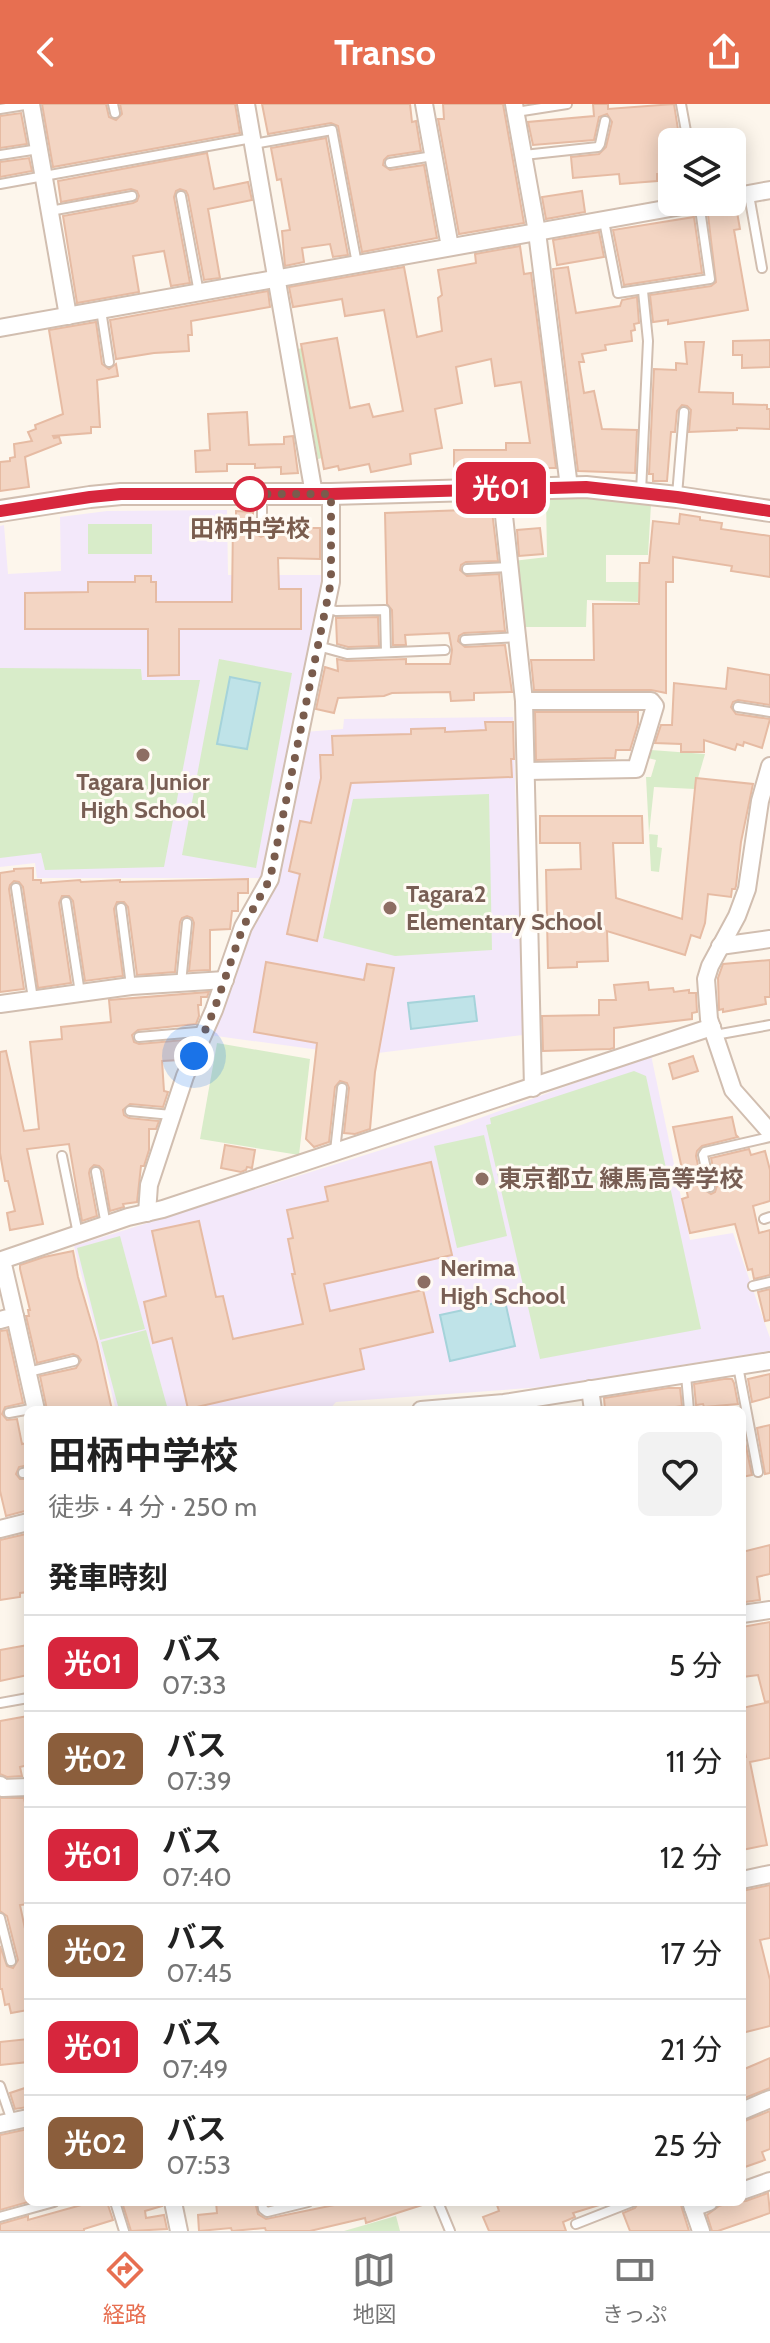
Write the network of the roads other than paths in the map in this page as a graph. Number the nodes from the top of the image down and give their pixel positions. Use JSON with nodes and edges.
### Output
{"nodes":[{"id":1,"x":31,"y":104,"type":"edge"},
{"id":2,"x":246,"y":104,"type":"edge"},
{"id":3,"x":424,"y":104,"type":"edge"},
{"id":4,"x":567,"y":104,"type":"edge"},
{"id":5,"x":681,"y":104,"type":"edge"},
{"id":6,"x":515,"y":108,"type":"edge"},
{"id":7,"x":0,"y":109,"type":"edge"},
{"id":8,"x":605,"y":121,"type":"dead end"},
{"id":9,"x":685,"y":128,"type":"edge"},
{"id":10,"x":252,"y":141,"type":"junction"},
{"id":11,"x":39,"y":149,"type":"junction"},
{"id":12,"x":0,"y":155,"type":"edge"},
{"id":13,"x":524,"y":155,"type":"junction"},
{"id":14,"x":433,"y":156,"type":"junction"},
{"id":15,"x":390,"y":163,"type":"dead end"},
{"id":16,"x":44,"y":177,"type":"junction"},
{"id":17,"x":0,"y":184,"type":"edge"},
{"id":18,"x":770,"y":190,"type":"edge"},
{"id":19,"x":746,"y":194,"type":"edge"},
{"id":20,"x":132,"y":196,"type":"dead end"},
{"id":21,"x":181,"y":196,"type":"dead end"},
{"id":22,"x":658,"y":210,"type":"edge"},
{"id":23,"x":49,"y":211,"type":"junction"},
{"id":24,"x":746,"y":215,"type":"edge"},
{"id":25,"x":703,"y":216,"type":"edge"},
{"id":26,"x":604,"y":221,"type":"junction"},
{"id":27,"x":537,"y":232,"type":"junction"},
{"id":28,"x":450,"y":247,"type":"junction"},
{"id":29,"x":357,"y":265,"type":"junction"},
{"id":30,"x":762,"y":268,"type":"dead end"},
{"id":31,"x":276,"y":279,"type":"junction"},
{"id":32,"x":643,"y":291,"type":"junction"},
{"id":33,"x":199,"y":293,"type":"junction"},
{"id":34,"x":101,"y":310,"type":"junction"},
{"id":35,"x":68,"y":316,"type":"junction"},
{"id":36,"x":0,"y":328,"type":"edge"},
{"id":37,"x":109,"y":362,"type":"dead end"},
{"id":38,"x":684,"y":412,"type":"dead end"},
{"id":39,"x":569,"y":487,"type":"junction"},
{"id":40,"x":501,"y":488,"type":"junction"},
{"id":41,"x":641,"y":492,"type":"junction"},
{"id":42,"x":262,"y":494,"type":"junction"},
{"id":43,"x":322,"y":494,"type":"junction"},
{"id":44,"x":677,"y":497,"type":"junction"},
{"id":45,"x":0,"y":511,"type":"edge"},
{"id":46,"x":770,"y":511,"type":"edge"},
{"id":47,"x":262,"y":530,"type":"dead end"},
{"id":48,"x":510,"y":567,"type":"junction"},
{"id":49,"x":467,"y":569,"type":"dead end"},
{"id":50,"x":326,"y":608,"type":"junction"},
{"id":51,"x":517,"y":637,"type":"junction"},
{"id":52,"x":465,"y":640,"type":"dead end"},
{"id":53,"x":318,"y":646,"type":"junction"},
{"id":54,"x":445,"y":650,"type":"dead end"},
{"id":55,"x":386,"y":652,"type":"junction"},
{"id":56,"x":524,"y":701,"type":"junction"},
{"id":57,"x":738,"y":707,"type":"dead end"},
{"id":58,"x":770,"y":712,"type":"edge"},
{"id":59,"x":770,"y":766,"type":"edge"},
{"id":60,"x":526,"y":771,"type":"junction"},
{"id":61,"x":16,"y":888,"type":"dead end"},
{"id":62,"x":66,"y":902,"type":"dead end"},
{"id":63,"x":121,"y":908,"type":"dead end"},
{"id":64,"x":187,"y":923,"type":"dead end"},
{"id":65,"x":770,"y":939,"type":"edge"},
{"id":66,"x":720,"y":946,"type":"junction"},
{"id":67,"x":225,"y":980,"type":"junction"},
{"id":68,"x":181,"y":983,"type":"junction"},
{"id":69,"x":131,"y":986,"type":"junction"},
{"id":70,"x":80,"y":993,"type":"junction"},
{"id":71,"x":34,"y":1000,"type":"junction"},
{"id":72,"x":0,"y":1004,"type":"edge"},
{"id":73,"x":770,"y":1025,"type":"edge"},
{"id":74,"x":713,"y":1031,"type":"junction"},
{"id":75,"x":203,"y":1035,"type":"junction"},
{"id":76,"x":139,"y":1037,"type":"dead end"},
{"id":77,"x":342,"y":1088,"type":"dead end"},
{"id":78,"x":533,"y":1088,"type":"junction"},
{"id":79,"x":130,"y":1111,"type":"dead end"},
{"id":80,"x":171,"y":1115,"type":"junction"},
{"id":81,"x":770,"y":1135,"type":"edge"},
{"id":82,"x":334,"y":1153,"type":"junction"},
{"id":83,"x":62,"y":1156,"type":"dead end"},
{"id":84,"x":96,"y":1172,"type":"dead end"},
{"id":85,"x":710,"y":1187,"type":"dead end"},
{"id":86,"x":147,"y":1213,"type":"junction"},
{"id":87,"x":106,"y":1225,"type":"junction"},
{"id":88,"x":78,"y":1234,"type":"junction"},
{"id":89,"x":1,"y":1257,"type":"edge"},
{"id":90,"x":770,"y":1282,"type":"edge"},
{"id":91,"x":753,"y":1286,"type":"dead end"},
{"id":92,"x":8,"y":1318,"type":"edge"},
{"id":93,"x":74,"y":1361,"type":"dead end"},
{"id":94,"x":770,"y":1361,"type":"edge"},
{"id":95,"x":737,"y":1366,"type":"junction"},
{"id":96,"x":28,"y":1372,"type":"junction"},
{"id":97,"x":686,"y":1374,"type":"junction"},
{"id":98,"x":590,"y":1389,"type":"junction"},
{"id":99,"x":35,"y":1406,"type":"edge"},
{"id":100,"x":504,"y":1406,"type":"edge"},
{"id":101,"x":592,"y":1406,"type":"edge"},
{"id":102,"x":689,"y":1406,"type":"edge"},
{"id":103,"x":745,"y":1406,"type":"edge"},
{"id":104,"x":24,"y":1411,"type":"edge"},
{"id":105,"x":746,"y":1411,"type":"edge"},
{"id":106,"x":9,"y":1413,"type":"dead end"},
{"id":107,"x":758,"y":1472,"type":"dead end"},
{"id":108,"x":24,"y":1523,"type":"edge"},
{"id":109,"x":0,"y":1529,"type":"edge"},
{"id":110,"x":770,"y":1610,"type":"edge"},
{"id":111,"x":746,"y":1613,"type":"edge"},
{"id":112,"x":24,"y":1699,"type":"edge"},
{"id":113,"x":0,"y":1703,"type":"edge"},
{"id":114,"x":0,"y":1785,"type":"edge"},
{"id":115,"x":24,"y":1787,"type":"edge"},
{"id":116,"x":770,"y":1874,"type":"edge"},
{"id":117,"x":746,"y":1879,"type":"edge"},
{"id":118,"x":0,"y":1918,"type":"edge"},
{"id":119,"x":11,"y":1961,"type":"dead end"},
{"id":120,"x":0,"y":2086,"type":"edge"},
{"id":121,"x":770,"y":2099,"type":"edge"},
{"id":122,"x":746,"y":2109,"type":"edge"},
{"id":123,"x":13,"y":2121,"type":"edge"},
{"id":124,"x":770,"y":2181,"type":"edge"},
{"id":125,"x":746,"y":2190,"type":"edge"},
{"id":126,"x":40,"y":2206,"type":"edge"},
{"id":127,"x":116,"y":2206,"type":"edge"},
{"id":128,"x":174,"y":2206,"type":"edge"},
{"id":129,"x":263,"y":2206,"type":"edge"},
{"id":130,"x":292,"y":2206,"type":"edge"},
{"id":131,"x":440,"y":2206,"type":"edge"},
{"id":132,"x":622,"y":2206,"type":"edge"},
{"id":133,"x":698,"y":2206,"type":"edge"},
{"id":134,"x":0,"y":2217,"type":"edge"},
{"id":135,"x":576,"y":2224,"type":"dead end"},
{"id":136,"x":124,"y":2231,"type":"edge"},
{"id":137,"x":179,"y":2231,"type":"edge"},
{"id":138,"x":450,"y":2231,"type":"edge"},
{"id":139,"x":701,"y":2231,"type":"edge"}],
"edges":[{"from":1,"to":7,"type":"lane"},
{"from":1,"to":11,"type":"street"},
{"from":2,"to":10,"type":"street"},
{"from":3,"to":14,"type":"street"},
{"from":4,"to":6,"type":"lane"},
{"from":5,"to":9,"type":"lane"},
{"from":6,"to":13,"type":"street"},
{"from":8,"to":13,"type":"lane"},
{"from":10,"to":16,"type":"lane"},
{"from":10,"to":29,"type":"lane"},
{"from":10,"to":31,"type":"street"},
{"from":11,"to":12,"type":"lane"},
{"from":11,"to":16,"type":"street"},
{"from":13,"to":27,"type":"street"},
{"from":14,"to":15,"type":"lane"},
{"from":14,"to":28,"type":"street"},
{"from":16,"to":17,"type":"lane"},
{"from":16,"to":23,"type":"street"},
{"from":18,"to":19,"type":"street"},
{"from":20,"to":23,"type":"lane"},
{"from":21,"to":33,"type":"lane"},
{"from":22,"to":26,"type":"street"},
{"from":23,"to":35,"type":"street"},
{"from":24,"to":30,"type":"lane"},
{"from":25,"to":32,"type":"lane"},
{"from":26,"to":27,"type":"street"},
{"from":26,"to":32,"type":"lane"},
{"from":27,"to":28,"type":"street"},
{"from":27,"to":39,"type":"street"},
{"from":28,"to":29,"type":"street"},
{"from":29,"to":31,"type":"street"},
{"from":31,"to":33,"type":"street"},
{"from":31,"to":43,"type":"street"},
{"from":32,"to":41,"type":"lane"},
{"from":33,"to":34,"type":"street"},
{"from":34,"to":35,"type":"street"},
{"from":34,"to":37,"type":"lane"},
{"from":35,"to":36,"type":"street"},
{"from":38,"to":44,"type":"lane"},
{"from":39,"to":40,"type":"street"},
{"from":39,"to":41,"type":"street"},
{"from":40,"to":43,"type":"street"},
{"from":40,"to":48,"type":"street"},
{"from":41,"to":44,"type":"street"},
{"from":42,"to":43,"type":"street"},
{"from":42,"to":45,"type":"street"},
{"from":42,"to":47,"type":"lane"},
{"from":43,"to":50,"type":"street"},
{"from":44,"to":46,"type":"street"},
{"from":48,"to":49,"type":"lane"},
{"from":48,"to":51,"type":"street"},
{"from":50,"to":53,"type":"street"},
{"from":50,"to":55,"type":"lane"},
{"from":51,"to":52,"type":"lane"},
{"from":51,"to":56,"type":"street"},
{"from":53,"to":55,"type":"lane"},
{"from":53,"to":67,"type":"street"},
{"from":54,"to":55,"type":"lane"},
{"from":56,"to":60,"type":"street"},
{"from":56,"to":60,"type":"street"},
{"from":57,"to":58,"type":"lane"},
{"from":59,"to":66,"type":"street"},
{"from":60,"to":78,"type":"street"},
{"from":61,"to":71,"type":"lane"},
{"from":62,"to":70,"type":"lane"},
{"from":63,"to":69,"type":"lane"},
{"from":64,"to":68,"type":"lane"},
{"from":65,"to":66,"type":"street"},
{"from":66,"to":74,"type":"street"},
{"from":67,"to":68,"type":"street"},
{"from":67,"to":75,"type":"street"},
{"from":68,"to":69,"type":"street"},
{"from":69,"to":70,"type":"street"},
{"from":70,"to":71,"type":"street"},
{"from":71,"to":72,"type":"street"},
{"from":73,"to":74,"type":"lane"},
{"from":74,"to":78,"type":"street"},
{"from":74,"to":81,"type":"street"},
{"from":75,"to":76,"type":"lane"},
{"from":75,"to":80,"type":"street"},
{"from":77,"to":82,"type":"lane"},
{"from":78,"to":82,"type":"street"},
{"from":79,"to":80,"type":"lane"},
{"from":80,"to":86,"type":"street"},
{"from":81,"to":85,"type":"lane"},
{"from":82,"to":86,"type":"street"},
{"from":83,"to":88,"type":"lane"},
{"from":84,"to":87,"type":"lane"},
{"from":86,"to":87,"type":"street"},
{"from":87,"to":88,"type":"street"},
{"from":88,"to":89,"type":"street"},
{"from":89,"to":92,"type":"street"},
{"from":90,"to":91,"type":"lane"},
{"from":92,"to":96,"type":"street"},
{"from":93,"to":96,"type":"lane"},
{"from":94,"to":95,"type":"street"},
{"from":95,"to":97,"type":"street"},
{"from":95,"to":103,"type":"lane"},
{"from":96,"to":99,"type":"street"},
{"from":97,"to":98,"type":"street"},
{"from":97,"to":102,"type":"lane"},
{"from":98,"to":100,"type":"street"},
{"from":98,"to":101,"type":"street"},
{"from":104,"to":106,"type":"lane"},
{"from":105,"to":107,"type":"lane"},
{"from":108,"to":109,"type":"street"},
{"from":110,"to":111,"type":"street"},
{"from":112,"to":113,"type":"lane"},
{"from":114,"to":115,"type":"street"},
{"from":116,"to":117,"type":"street"},
{"from":118,"to":119,"type":"lane"},
{"from":120,"to":123,"type":"lane"},
{"from":121,"to":122,"type":"street"},
{"from":124,"to":125,"type":"street"},
{"from":126,"to":134,"type":"lane"},
{"from":127,"to":136,"type":"lane"},
{"from":128,"to":137,"type":"street"},
{"from":129,"to":130,"type":"lane"},
{"from":131,"to":138,"type":"lane"},
{"from":132,"to":135,"type":"lane"},
{"from":133,"to":139,"type":"street"}]}
